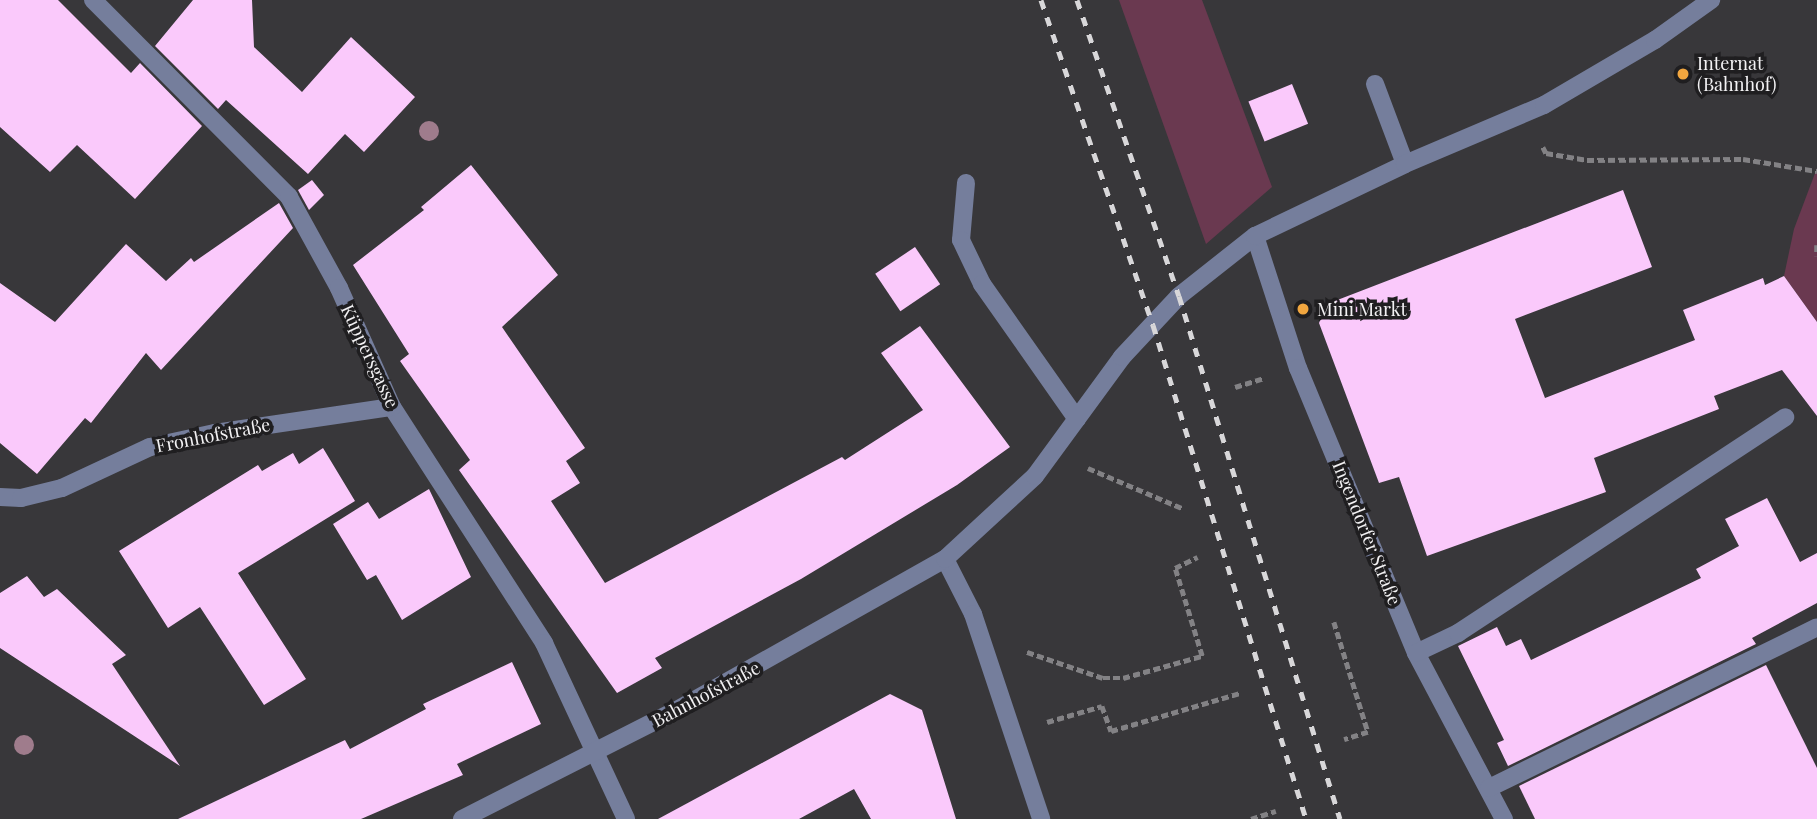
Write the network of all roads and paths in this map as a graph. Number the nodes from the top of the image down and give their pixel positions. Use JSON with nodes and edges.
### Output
{"nodes":[{"id":1,"x":93,"y":0,"type":"edge"},
{"id":2,"x":1710,"y":0,"type":"edge"},
{"id":3,"x":1375,"y":84,"type":"dead end"},
{"id":4,"x":1525,"y":113,"type":"junction"},
{"id":5,"x":1405,"y":164,"type":"junction"},
{"id":6,"x":1817,"y":171,"type":"edge"},
{"id":7,"x":966,"y":183,"type":"dead end"},
{"id":8,"x":1255,"y":236,"type":"junction"},
{"id":9,"x":1817,"y":245,"type":"edge"},
{"id":10,"x":1817,"y":256,"type":"edge"},
{"id":11,"x":393,"y":407,"type":"junction"},
{"id":12,"x":1786,"y":418,"type":"dead end"},
{"id":13,"x":1077,"y":419,"type":"junction"},
{"id":14,"x":1077,"y":476,"type":"dead end"},
{"id":15,"x":0,"y":497,"type":"edge"},
{"id":16,"x":1184,"y":509,"type":"dead end"},
{"id":17,"x":1198,"y":557,"type":"dead end"},
{"id":18,"x":945,"y":559,"type":"junction"},
{"id":19,"x":1334,"y":622,"type":"dead end"},
{"id":20,"x":1817,"y":627,"type":"edge"},
{"id":21,"x":1416,"y":653,"type":"junction"},
{"id":22,"x":988,"y":661,"type":"junction"},
{"id":23,"x":1240,"y":694,"type":"dead end"},
{"id":24,"x":1053,"y":720,"type":"dead end"},
{"id":25,"x":1345,"y":740,"type":"dead end"},
{"id":26,"x":595,"y":752,"type":"junction"},
{"id":27,"x":1489,"y":788,"type":"junction"},
{"id":28,"x":1276,"y":811,"type":"dead end"},
{"id":29,"x":462,"y":819,"type":"edge"},
{"id":30,"x":626,"y":819,"type":"edge"},
{"id":31,"x":1041,"y":819,"type":"edge"},
{"id":32,"x":1251,"y":819,"type":"edge"},
{"id":33,"x":1504,"y":819,"type":"edge"}],
"edges":[{"from":1,"to":11,"type":"street","name":"Küppersgasse"},
{"from":2,"to":4,"type":"street"},
{"from":3,"to":5,"type":"street"},
{"from":4,"to":5,"type":"street"},
{"from":4,"to":6,"type":"path"},
{"from":5,"to":8,"type":"street"},
{"from":7,"to":13,"type":"street"},
{"from":8,"to":13,"type":"street","name":"Bahnhofstraße"},
{"from":8,"to":21,"type":"street","name":"Ingendorfer Straße"},
{"from":9,"to":10,"type":"path"},
{"from":11,"to":15,"type":"street","name":"Fronhofstraße"},
{"from":11,"to":26,"type":"street","name":"Küppersgasse"},
{"from":12,"to":21,"type":"street"},
{"from":13,"to":18,"type":"street","name":"Bahnhofstraße"},
{"from":14,"to":16,"type":"path"},
{"from":17,"to":22,"type":"path"},
{"from":18,"to":22,"type":"street"},
{"from":18,"to":26,"type":"street","name":"Bahnhofstraße"},
{"from":19,"to":25,"type":"path"},
{"from":20,"to":27,"type":"street"},
{"from":21,"to":27,"type":"street","name":"Ingendorfer Straße"},
{"from":22,"to":31,"type":"street"},
{"from":23,"to":24,"type":"path"},
{"from":26,"to":29,"type":"street","name":"Bahnhofstraße"},
{"from":26,"to":30,"type":"street","name":"Küppersgasse"},
{"from":27,"to":33,"type":"street","name":"Ingendorfer Straße"},
{"from":28,"to":32,"type":"path"}]}
